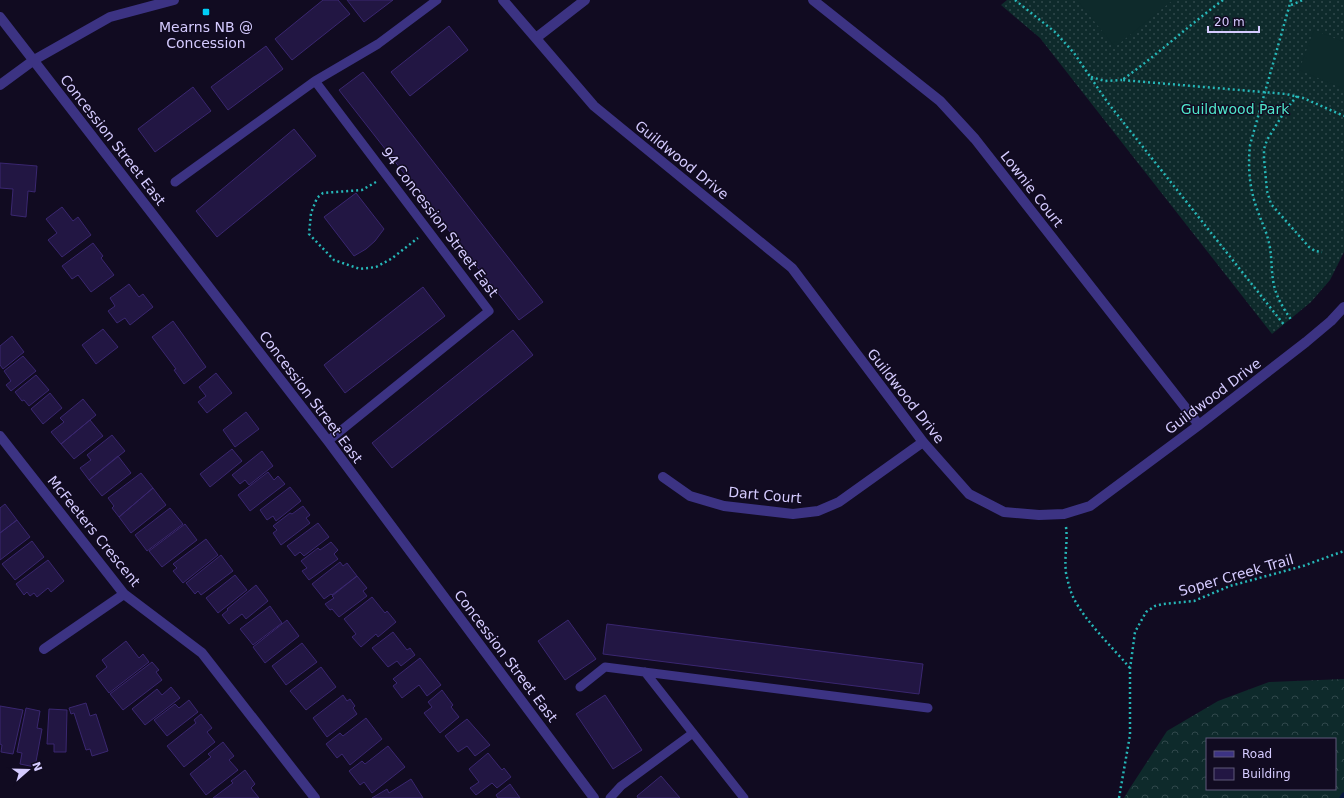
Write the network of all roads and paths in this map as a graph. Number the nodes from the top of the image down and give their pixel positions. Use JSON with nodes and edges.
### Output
{"nodes":[{"id":1,"x":174,"y":0,"type":"edge"},
{"id":2,"x":437,"y":0,"type":"edge"},
{"id":3,"x":503,"y":0,"type":"edge"},
{"id":4,"x":585,"y":0,"type":"edge"},
{"id":5,"x":813,"y":0,"type":"edge"},
{"id":6,"x":1015,"y":0,"type":"edge"},
{"id":7,"x":1222,"y":0,"type":"edge"},
{"id":8,"x":1291,"y":0,"type":"edge"},
{"id":9,"x":1303,"y":0,"type":"edge"},
{"id":10,"x":1290,"y":5,"type":"junction"},
{"id":11,"x":0,"y":17,"type":"edge"},
{"id":12,"x":536,"y":38,"type":"junction"},
{"id":13,"x":34,"y":60,"type":"junction"},
{"id":14,"x":1091,"y":77,"type":"junction"},
{"id":15,"x":1122,"y":80,"type":"junction"},
{"id":16,"x":315,"y":81,"type":"junction"},
{"id":17,"x":0,"y":85,"type":"edge"},
{"id":18,"x":1265,"y":93,"type":"junction"},
{"id":19,"x":1297,"y":96,"type":"junction"},
{"id":20,"x":1344,"y":116,"type":"edge"},
{"id":21,"x":387,"y":176,"type":"junction"},
{"id":22,"x":174,"y":182,"type":"dead end"},
{"id":23,"x":428,"y":231,"type":"junction"},
{"id":24,"x":1322,"y":252,"type":"dead end"},
{"id":25,"x":1344,"y":306,"type":"edge"},
{"id":26,"x":1292,"y":321,"type":"dead end"},
{"id":27,"x":1285,"y":326,"type":"dead end"},
{"id":28,"x":1199,"y":425,"type":"junction"},
{"id":29,"x":0,"y":436,"type":"edge"},
{"id":30,"x":328,"y":441,"type":"junction"},
{"id":31,"x":923,"y":442,"type":"junction"},
{"id":32,"x":663,"y":477,"type":"dead end"},
{"id":33,"x":1064,"y":514,"type":"junction"},
{"id":34,"x":1344,"y":551,"type":"edge"},
{"id":35,"x":124,"y":594,"type":"junction"},
{"id":36,"x":44,"y":649,"type":"dead end"},
{"id":37,"x":1130,"y":669,"type":"junction"},
{"id":38,"x":645,"y":672,"type":"junction"},
{"id":39,"x":580,"y":688,"type":"dead end"},
{"id":40,"x":928,"y":708,"type":"dead end"},
{"id":41,"x":693,"y":733,"type":"junction"},
{"id":42,"x":315,"y":798,"type":"edge"},
{"id":43,"x":594,"y":798,"type":"edge"},
{"id":44,"x":610,"y":798,"type":"edge"},
{"id":45,"x":744,"y":798,"type":"edge"},
{"id":46,"x":1119,"y":798,"type":"edge"}],
"edges":[{"from":1,"to":13,"type":"street"},
{"from":2,"to":16,"type":"lane"},
{"from":3,"to":12,"type":"street","name":"Guildwood Drive"},
{"from":4,"to":12,"type":"street"},
{"from":5,"to":28,"type":"street","name":"Lownie Court"},
{"from":6,"to":14,"type":"path"},
{"from":7,"to":15,"type":"path"},
{"from":8,"to":10,"type":"path"},
{"from":9,"to":10,"type":"path"},
{"from":10,"to":18,"type":"path"},
{"from":11,"to":13,"type":"street","name":"Concession Street East"},
{"from":12,"to":31,"type":"street","name":"Guildwood Drive"},
{"from":13,"to":17,"type":"street"},
{"from":13,"to":30,"type":"street","name":"Concession Street East"},
{"from":14,"to":15,"type":"path"},
{"from":14,"to":27,"type":"path"},
{"from":15,"to":18,"type":"path"},
{"from":16,"to":21,"type":"lane","name":"94 Concession Street East"},
{"from":16,"to":22,"type":"lane"},
{"from":18,"to":19,"type":"path"},
{"from":18,"to":26,"type":"path"},
{"from":19,"to":20,"type":"path"},
{"from":19,"to":24,"type":"path"},
{"from":21,"to":23,"type":"lane","name":"94 Concession Street East"},
{"from":21,"to":23,"type":"path"},
{"from":23,"to":30,"type":"lane","name":"94 Concession Street East"},
{"from":25,"to":28,"type":"street","name":"Guildwood Drive"},
{"from":28,"to":33,"type":"street","name":"Guildwood Drive"},
{"from":29,"to":35,"type":"street","name":"McFeeters Crescent"},
{"from":30,"to":43,"type":"street","name":"Concession Street East"},
{"from":31,"to":32,"type":"street","name":"Dart Court"},
{"from":31,"to":33,"type":"street","name":"Guildwood Drive"},
{"from":33,"to":37,"type":"path"},
{"from":34,"to":37,"type":"path","name":"Soper Creek Trail"},
{"from":35,"to":36,"type":"street"},
{"from":35,"to":42,"type":"street","name":"McFeeters Crescent"},
{"from":37,"to":46,"type":"path","name":"Soper Creek Trail"},
{"from":38,"to":39,"type":"lane"},
{"from":38,"to":40,"type":"lane"},
{"from":38,"to":41,"type":"lane"},
{"from":41,"to":44,"type":"lane"},
{"from":41,"to":45,"type":"lane"}]}
